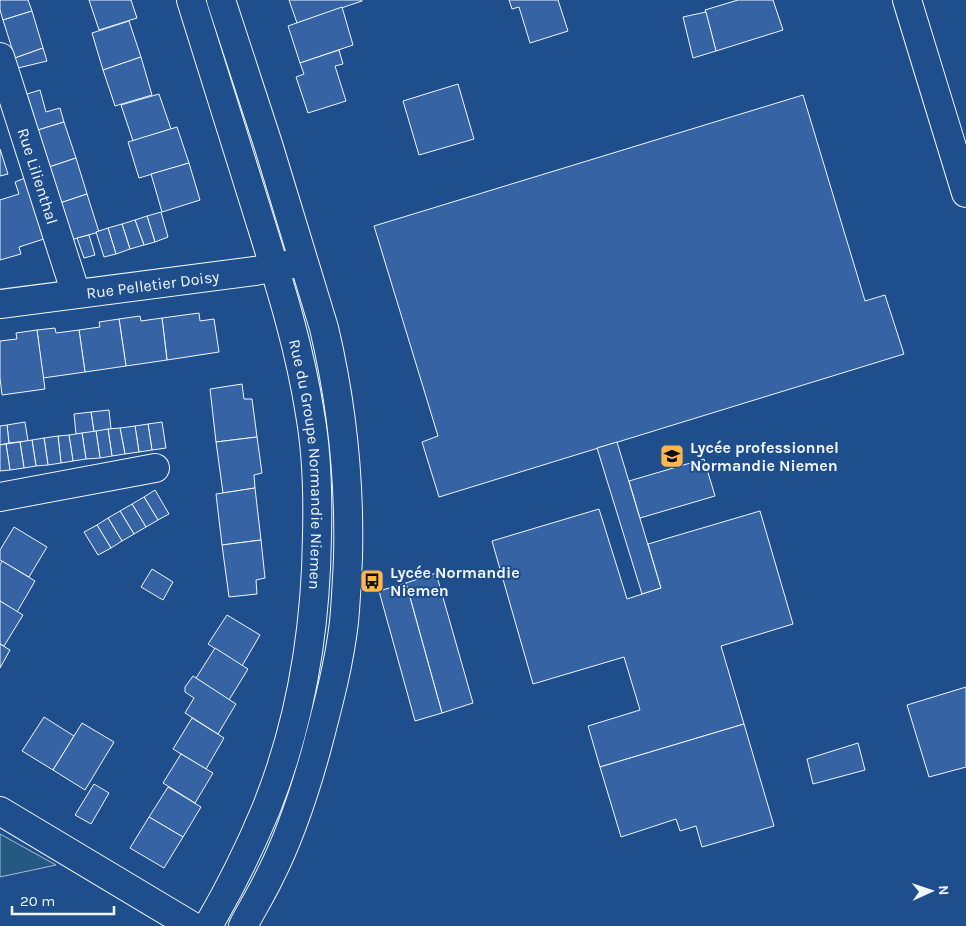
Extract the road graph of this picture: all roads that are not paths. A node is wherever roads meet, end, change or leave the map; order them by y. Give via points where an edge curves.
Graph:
1 (191, 0) edge
2 (221, 0) edge
3 (907, 0) edge
4 (0, 57) edge
5 (966, 193) edge
6 (303, 262) junction
7 (275, 268) junction
8 (76, 294) junction
9 (0, 304) edge
10 (155, 468) dead end
11 (0, 497) edge
12 (0, 811) edge
13 (192, 926) edge
14 (208, 926) edge
15 (243, 926) edge

1 - 7 street, Rue du Groupe Normandie Niemen
2 - 6 street, Rue du Groupe Normandie Niemen
3 - 5 street
4 - 8 street, Rue Lilienthal
6 - 7 street, Rue Pelletier Doisy
6 - 15 street, Rue du Groupe Normandie Niemen via 324,328 343,431 348,484 344,621 327,708 302,796 271,875
7 - 8 street, Rue Pelletier Doisy
7 - 14 street, Rue du Groupe Normandie Niemen via 295,335 311,417 318,514 314,602 302,689 277,779 243,861
8 - 9 street, Rue Pelletier Doisy
10 - 11 street
12 - 13 street

